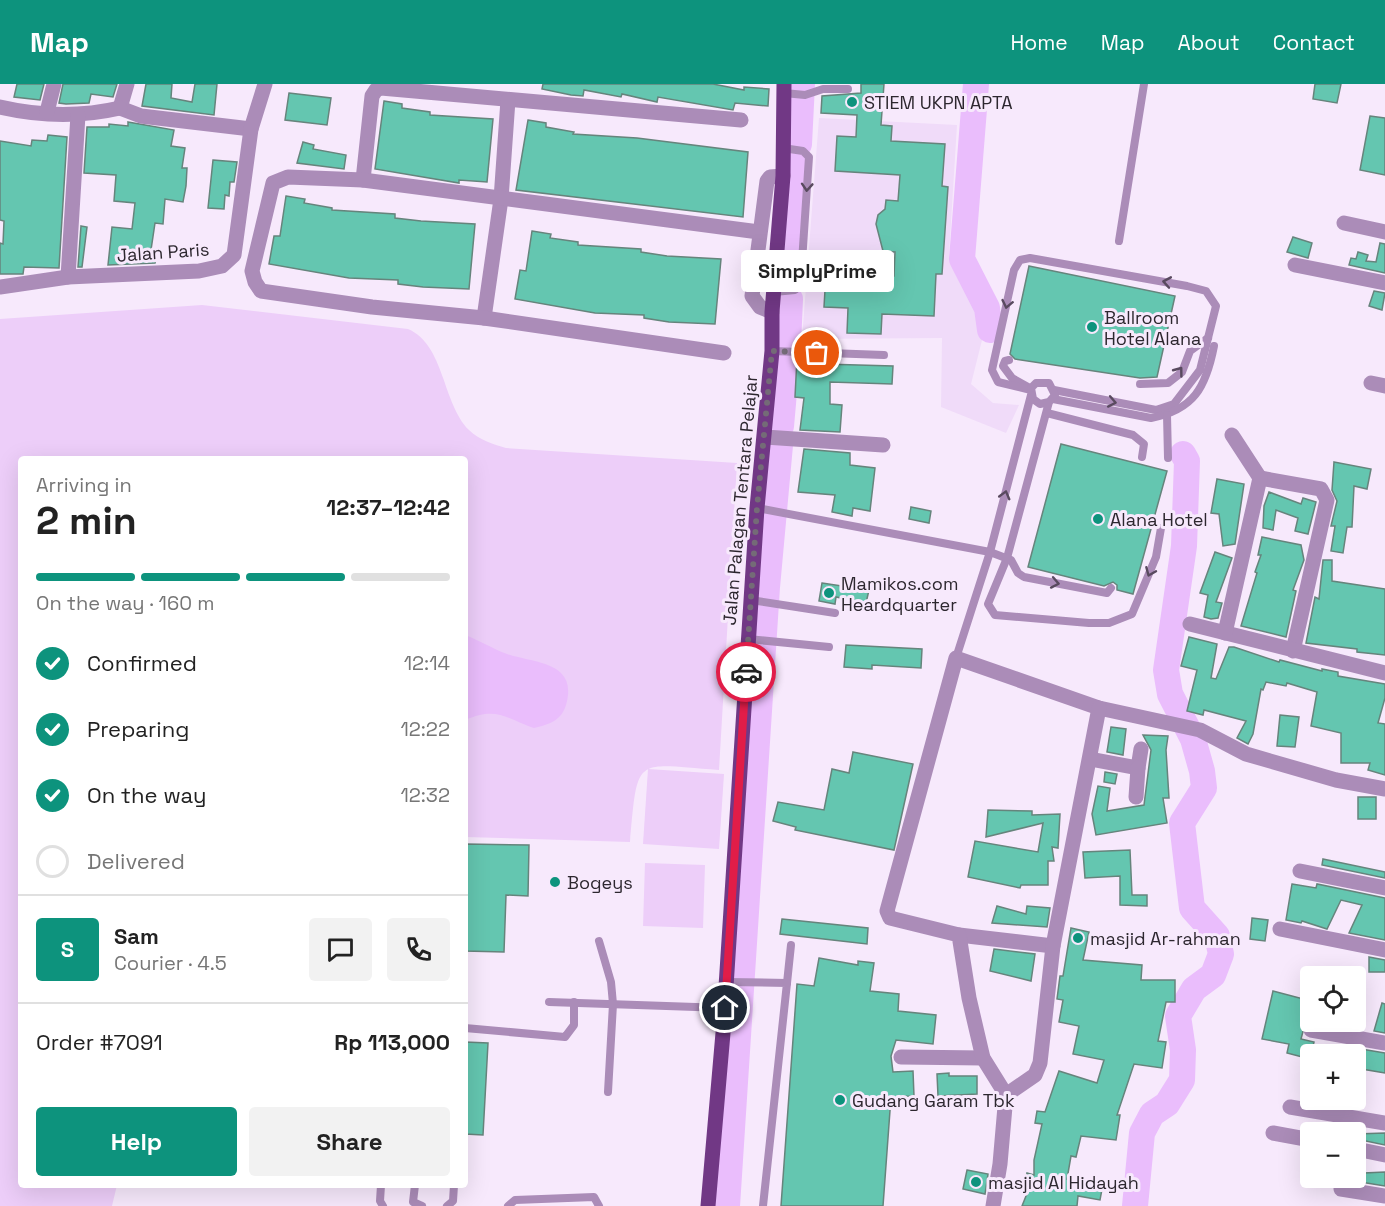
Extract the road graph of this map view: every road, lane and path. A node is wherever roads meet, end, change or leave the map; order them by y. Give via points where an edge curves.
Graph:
1 (54, 84) edge
2 (127, 84) edge
3 (265, 84) edge
4 (1144, 84) edge
5 (848, 89) dead end
6 (788, 91) edge
7 (508, 100) junction
8 (0, 107) edge
9 (120, 108) junction
10 (47, 112) junction
11 (78, 115) junction
12 (741, 120) dead end
13 (251, 129) junction
14 (783, 148) junction
15 (783, 176) junction
16 (363, 180) junction
17 (501, 199) junction
18 (1344, 223) dead end
19 (759, 232) junction
20 (1385, 232) edge
21 (1119, 241) dead end
22 (1295, 265) dead end
23 (68, 277) junction
24 (1385, 283) edge
25 (0, 287) edge
26 (774, 292) junction
27 (772, 312) junction
28 (484, 318) junction
29 (1208, 338) junction
30 (1214, 346) dead end
31 (772, 351) junction
32 (724, 353) dead end
33 (884, 355) dead end
34 (1009, 360) dead end
35 (1140, 384) dead end
36 (1031, 391) junction
37 (1052, 397) junction
38 (1175, 407) junction
39 (1047, 413) junction
40 (1167, 415) junction
41 (1232, 435) dead end
42 (765, 437) junction
43 (883, 445) dead end
44 (1142, 457) dead end
45 (1168, 458) dead end
46 (1260, 478) junction
47 (762, 508) junction
48 (1161, 528) dead end
49 (990, 552) junction
50 (1007, 558) junction
51 (1111, 588) dead end
52 (756, 600) junction
53 (835, 613) dead end
54 (1190, 624) dead end
55 (1225, 633) junction
56 (751, 640) junction
57 (829, 647) dead end
58 (1293, 651) junction
59 (956, 658) junction
60 (1385, 673) edge
61 (1099, 708) junction
62 (1141, 749) dead end
63 (1089, 759) junction
64 (1138, 768) junction
65 (1385, 789) edge
66 (1136, 796) dead end
67 (1299, 871) dead end
68 (1385, 888) edge
69 (1280, 929) dead end
70 (960, 935) junction
71 (599, 941) dead end
72 (791, 945) dead end
73 (1053, 946) junction
74 (1385, 950) edge
75 (731, 982) junction
76 (787, 983) junction
77 (549, 1002) dead end
78 (574, 1002) junction
79 (613, 1004) junction
80 (725, 1008) junction
81 (468, 1028) edge
82 (1322, 1032) edge
83 (1385, 1043) edge
84 (901, 1057) dead end
85 (983, 1058) junction
86 (608, 1092) dead end
87 (1006, 1095) junction
88 (1290, 1107) dead end
89 (1385, 1123) edge
90 (1273, 1133) dead end
91 (1300, 1138) edge
92 (1366, 1151) edge
93 (1385, 1155) edge
94 (381, 1188) edge
95 (415, 1188) edge
96 (454, 1188) edge
97 (1341, 1189) dead end
98 (1385, 1196) edge
99 (412, 1204) edge
100 (383, 1206) edge
101 (422, 1206) edge
102 (447, 1206) edge
103 (508, 1206) edge
104 (599, 1206) edge
105 (708, 1206) edge
106 (763, 1206) edge
107 (993, 1206) edge

1 - 10 street
2 - 9 street
3 - 13 street, Jalan Paris
4 - 21 lane
5 - 6 lane via 823,89 805,95
6 - 14 main road, Jalan Palagan Tentara Pelajar
7 - 12 street
7 - 16 street via 376,90 372,96
7 - 17 street
8 - 10 street via 23,113
9 - 11 street
9 - 13 street via 141,116
10 - 11 street
11 - 23 street
13 - 23 street, Jalan Paris via 234,255 222,266 199,271
14 - 15 main road, Jalan Palagan Tentara Pelajar
14 -> 26 lane via 802,151 809,157 800,286
15 - 19 street via 766,181
15 - 26 main road, Jalan Palagan Tentara Pelajar
16 - 17 street
16 - 28 street via 288,177 273,183 252,271 261,291
17 - 19 street
17 - 28 street
18 - 20 street
19 - 27 street via 752,296 760,307
22 - 24 street
23 - 25 street, Jalan Paris
26 - 27 main road, Jalan Palagan Tentara Pelajar
27 - 31 main road, Jalan Palagan Tentara Pelajar
28 - 32 street
35 -> 29 lane via 1168,383 1182,372 1190,351
29 -> 36 lane via 1216,306 1206,291 1030,258 1020,260 1014,270 992,370 998,382
29 - 38 lane via 1200,370
30 - 38 lane via 1202,390
31 - 33 lane
31 - 42 main road, Jalan Palagan Tentara Pelajar
34 - 36 lane via 1003,366 1007,372
36 - 37 lane via 1041,404
36 - 37 lane via 1036,383 1045,381
49 -> 36 lane
37 -> 38 lane via 1156,410
37 - 39 lane
37 - 40 lane via 1151,418
38 - 40 lane
39 - 44 lane via 1132,435 1144,444
39 - 50 lane
40 - 45 lane
41 - 46 street
42 - 43 street
42 - 47 main road, Jalan Palagan Tentara Pelajar
46 - 55 street
46 - 58 street via 1321,489 1327,500
47 - 49 lane
47 - 52 main road, Jalan Palagan Tentara Pelajar
48 -> 50 lane via 1156,557 1132,614 1109,623 995,615 988,604
49 - 50 lane
49 - 59 lane
50 -> 51 lane via 1024,577 1107,593
52 - 53 lane
52 - 56 main road, Jalan Palagan Tentara Pelajar
54 - 55 street
55 - 58 street
56 - 57 lane
56 - 75 main road, Jalan Palagan Tentara Pelajar
58 - 60 street
59 - 61 street
59 - 70 street via 887,911 891,918
61 - 63 street
61 - 65 street via 1200,730 1246,754 1336,780
62 - 64 street
63 - 64 street
63 - 73 street
64 - 66 street
67 - 68 street
69 - 74 street
70 - 73 street
70 - 85 street
71 - 79 lane
72 - 76 lane
73 - 87 street via 1040,1063 1035,1075
75 - 76 lane
75 - 80 main road, Jalan Palagan Tentara Pelajar
76 - 106 lane
77 - 78 lane
78 - 79 lane
78 - 81 lane via 574,1025 565,1037
79 - 80 lane
79 - 86 lane
80 - 105 main road, Jalan Palagan Tentara Pelajar
82 - 83 street
84 - 85 street
85 - 87 street
87 - 107 street
88 - 89 street
90 - 91 street
92 - 93 street
94 - 100 lane
95 - 99 lane
96 - 102 lane via 453,1202
97 - 98 street
99 - 101 lane
103 - 104 lane via 515,1200 594,1197

